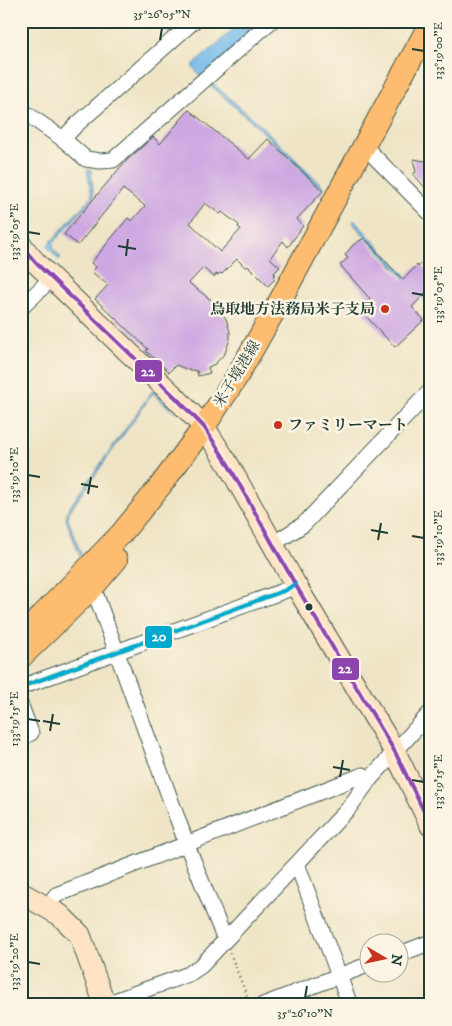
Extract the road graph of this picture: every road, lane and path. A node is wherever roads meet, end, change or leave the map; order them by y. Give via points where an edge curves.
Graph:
1 (194, 21) edge
2 (272, 21) edge
3 (431, 22) edge
4 (431, 50) edge
5 (21, 110) edge
6 (63, 139) junction
7 (368, 150) junction
8 (431, 214) edge
9 (21, 245) edge
10 (52, 278) junction
11 (21, 308) edge
12 (431, 390) edge
13 (208, 432) junction
14 (273, 544) junction
15 (295, 584) junction
16 (93, 587) junction
17 (21, 637) edge
18 (117, 652) junction
19 (21, 657) edge
20 (21, 687) edge
21 (21, 706) edge
22 (431, 712) edge
23 (21, 738) edge
24 (394, 752) junction
25 (370, 779) junction
26 (431, 826) edge
27 (187, 845) junction
28 (297, 864) junction
29 (21, 893) edge
30 (46, 908) junction
31 (225, 940) junction
32 (431, 942) edge
33 (410, 950) edge
34 (360, 968) edge
35 (339, 976) junction
36 (105, 1005) edge
37 (250, 1005) edge
38 (263, 1005) edge
39 (350, 1005) edge

1 - 6 street
2 - 6 street via 113,160 86,159
3 - 7 main road, 米子境港線
4 - 7 main road, 米子境港線
5 - 6 street
7 - 8 street
7 - 13 main road, 米子境港線
9 - 10 main road
10 - 11 street
10 - 13 main road
12 - 14 street via 304,524
13 - 14 main road
13 - 16 main road, 米子境港線
13 - 17 main road, 米子境港線 via 121,534
14 - 15 main road
15 - 18 street
15 - 24 main road
16 - 18 street
16 - 19 main road, 米子境港線
18 - 20 street
18 - 27 street
21 - 23 street via 31,733
22 - 24 street
24 - 25 street
24 - 26 main road
25 - 27 street via 363,775
25 - 28 street via 348,809
27 - 30 street via 56,895
27 - 31 street
28 - 31 street
28 - 35 street
29 - 30 main road
30 - 36 main road via 60,915 80,935
31 - 36 street via 212,956 189,974
31 - 37 path
32 - 33 street
34 - 35 street
35 - 38 street
35 - 39 street

